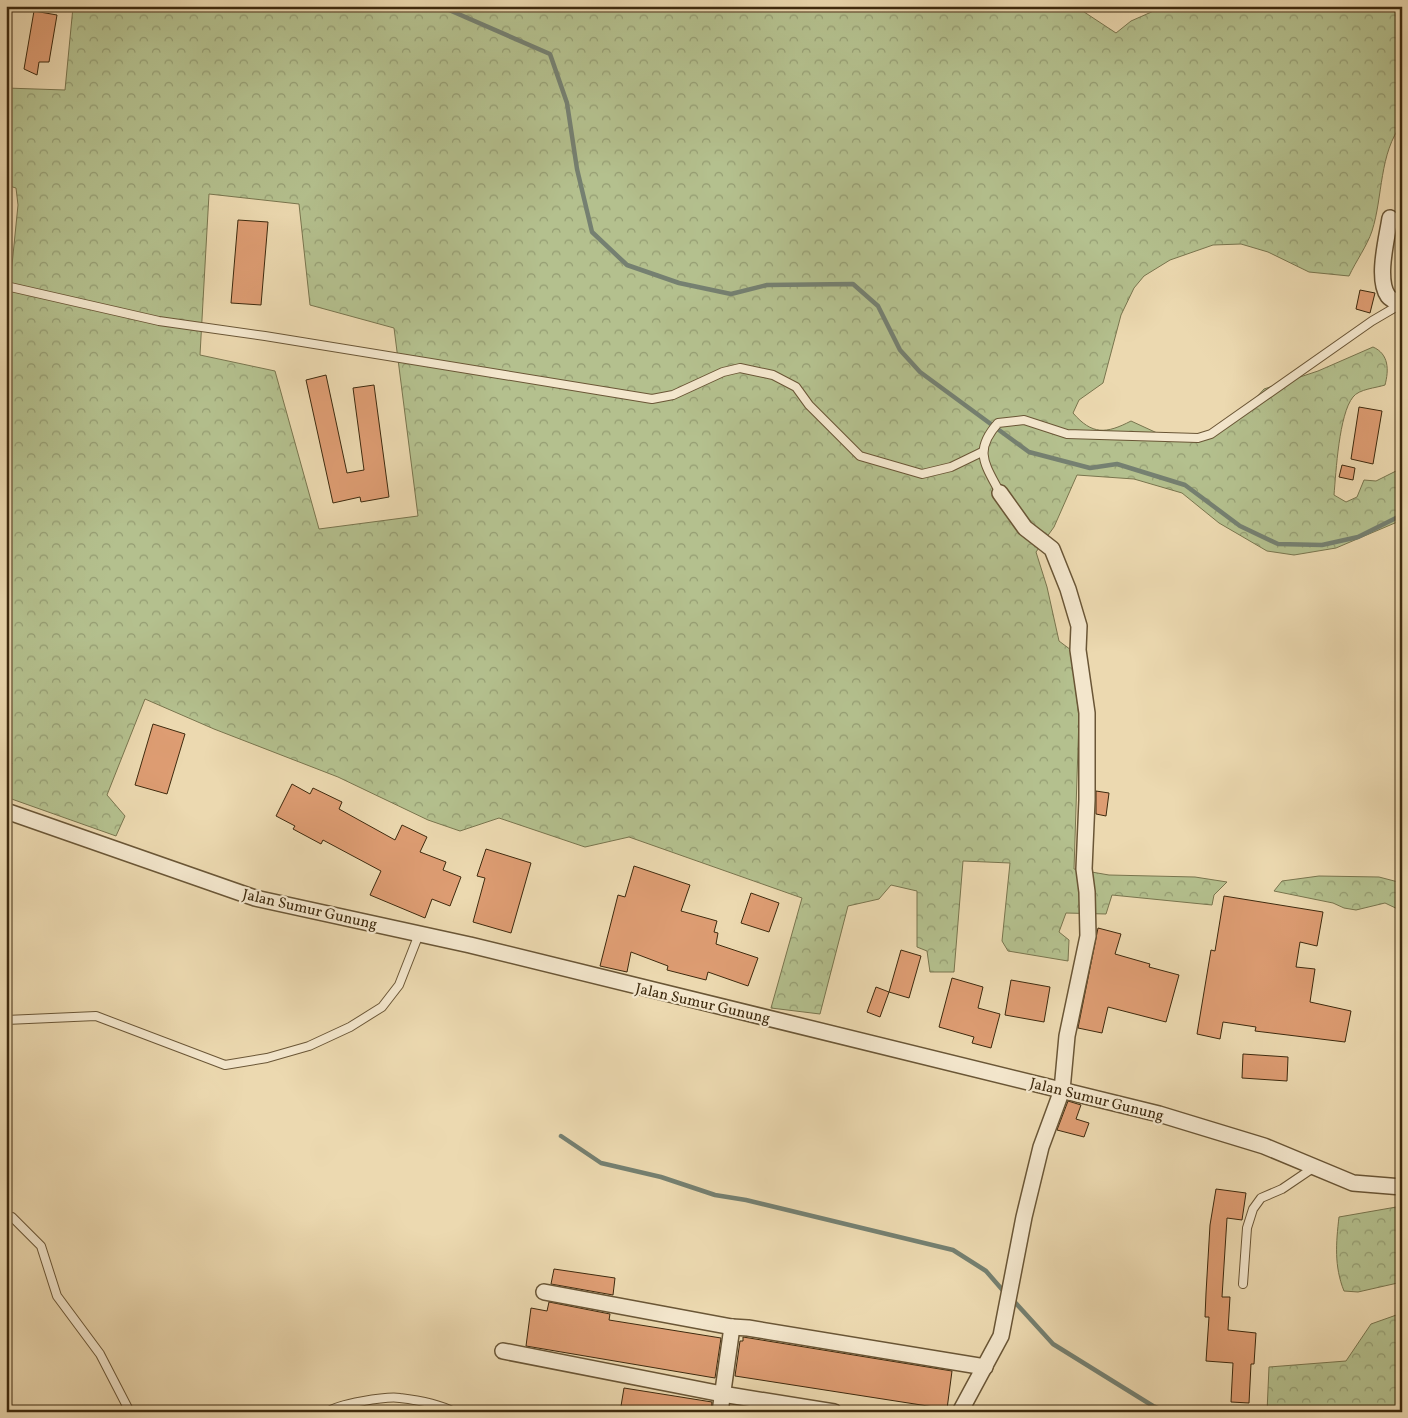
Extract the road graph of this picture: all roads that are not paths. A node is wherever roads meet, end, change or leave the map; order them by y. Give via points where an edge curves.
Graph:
1 (1390, 218) dead end
2 (6, 286) edge
3 (1402, 304) edge
4 (982, 452) junction
5 (1000, 493) joint
6 (6, 811) edge
7 (419, 934) junction
8 (6, 1020) edge
9 (1062, 1090) junction
10 (1313, 1168) junction
11 (1402, 1187) edge
12 (6, 1215) edge
13 (1243, 1284) dead end
14 (544, 1292) dead end
15 (732, 1328) junction
16 (503, 1351) dead end
17 (985, 1367) junction
18 (722, 1394) junction
19 (130, 1412) edge
20 (328, 1412) edge
21 (454, 1412) edge
22 (720, 1412) edge
23 (834, 1412) edge
24 (960, 1412) edge

1 - 3 street via 1384,257 1384,288 1390,298
2 - 4 lane via 159,321 652,399 673,395 723,372 740,368 773,375 796,386 809,405 860,456 922,474 950,467
3 - 4 lane via 1211,434 1198,438 1067,434 1024,420 998,423 986,436
4 - 5 lane
5 - 9 street via 1025,528 1052,549 1079,626 1078,650 1087,713 1084,868 1088,892 1088,936 1067,1036
6 - 7 street, Jalan Sumur Gunung via 255,898
7 - 8 lane via 399,985 382,1007 350,1027 309,1046 267,1058 225,1065 96,1016
7 - 9 street, Jalan Sumur Gunung
9 - 10 street, Jalan Sumur Gunung via 1159,1114 1255,1143
9 - 17 street via 1041,1147 1001,1336
10 - 11 street, Jalan Sumur Gunung via 1353,1183
10 - 13 lane via 1262,1198 1253,1209 1247,1228
12 - 19 lane via 12,1217 40,1246 57,1296 100,1354
14 - 15 street
15 - 17 street
15 - 18 street
16 - 18 street
17 - 24 street
18 - 22 street
18 - 23 street
20 - 21 lane via 356,1403 399,1397

